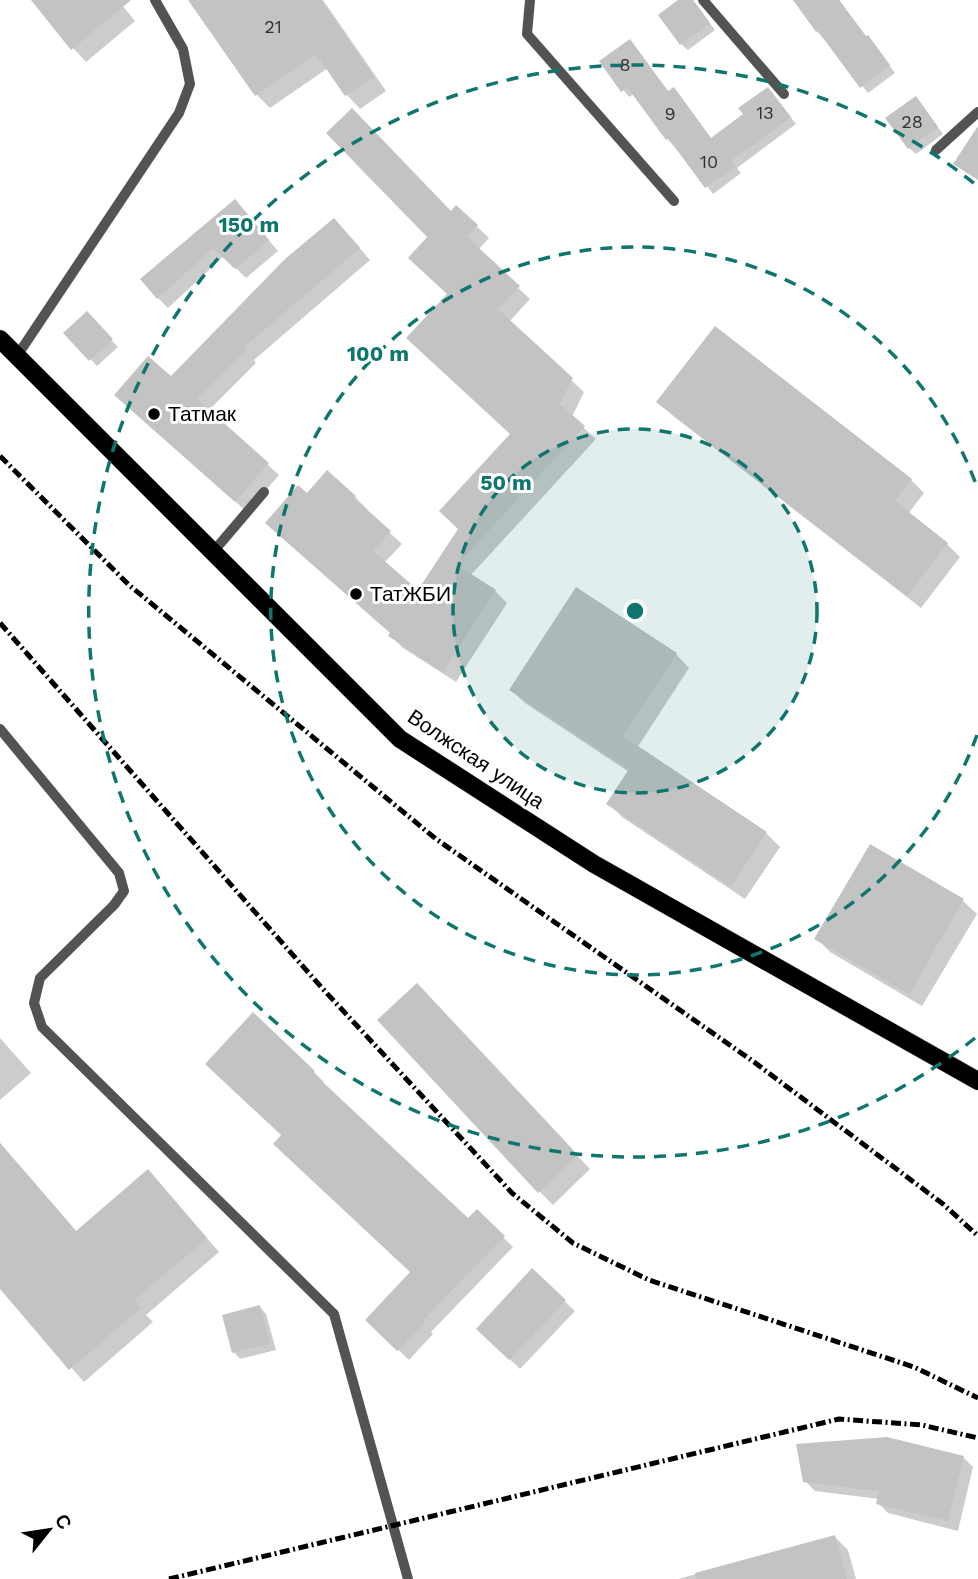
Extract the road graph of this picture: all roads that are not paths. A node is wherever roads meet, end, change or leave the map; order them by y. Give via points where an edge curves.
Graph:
1 (155, 0) edge
2 (530, 0) edge
3 (703, 0) edge
4 (784, 94) dead end
5 (978, 112) edge
6 (936, 150) dead end
7 (674, 201) dead end
8 (0, 339) edge
9 (17, 356) junction
10 (264, 492) dead end
11 (213, 552) junction
12 (0, 729) edge
13 (978, 1082) edge
14 (408, 1579) edge

1 - 9 lane via 183,49 190,84 183,104
2 - 7 lane via 527,34
3 - 4 lane
5 - 6 lane
8 - 9 main road, Волжская улица
9 - 11 main road, Волжская улица
10 - 11 lane
11 - 13 main road, Волжская улица via 400,739 594,864
12 - 14 lane via 119,873 124,891 40,978 34,1003 42,1027 334,1314

